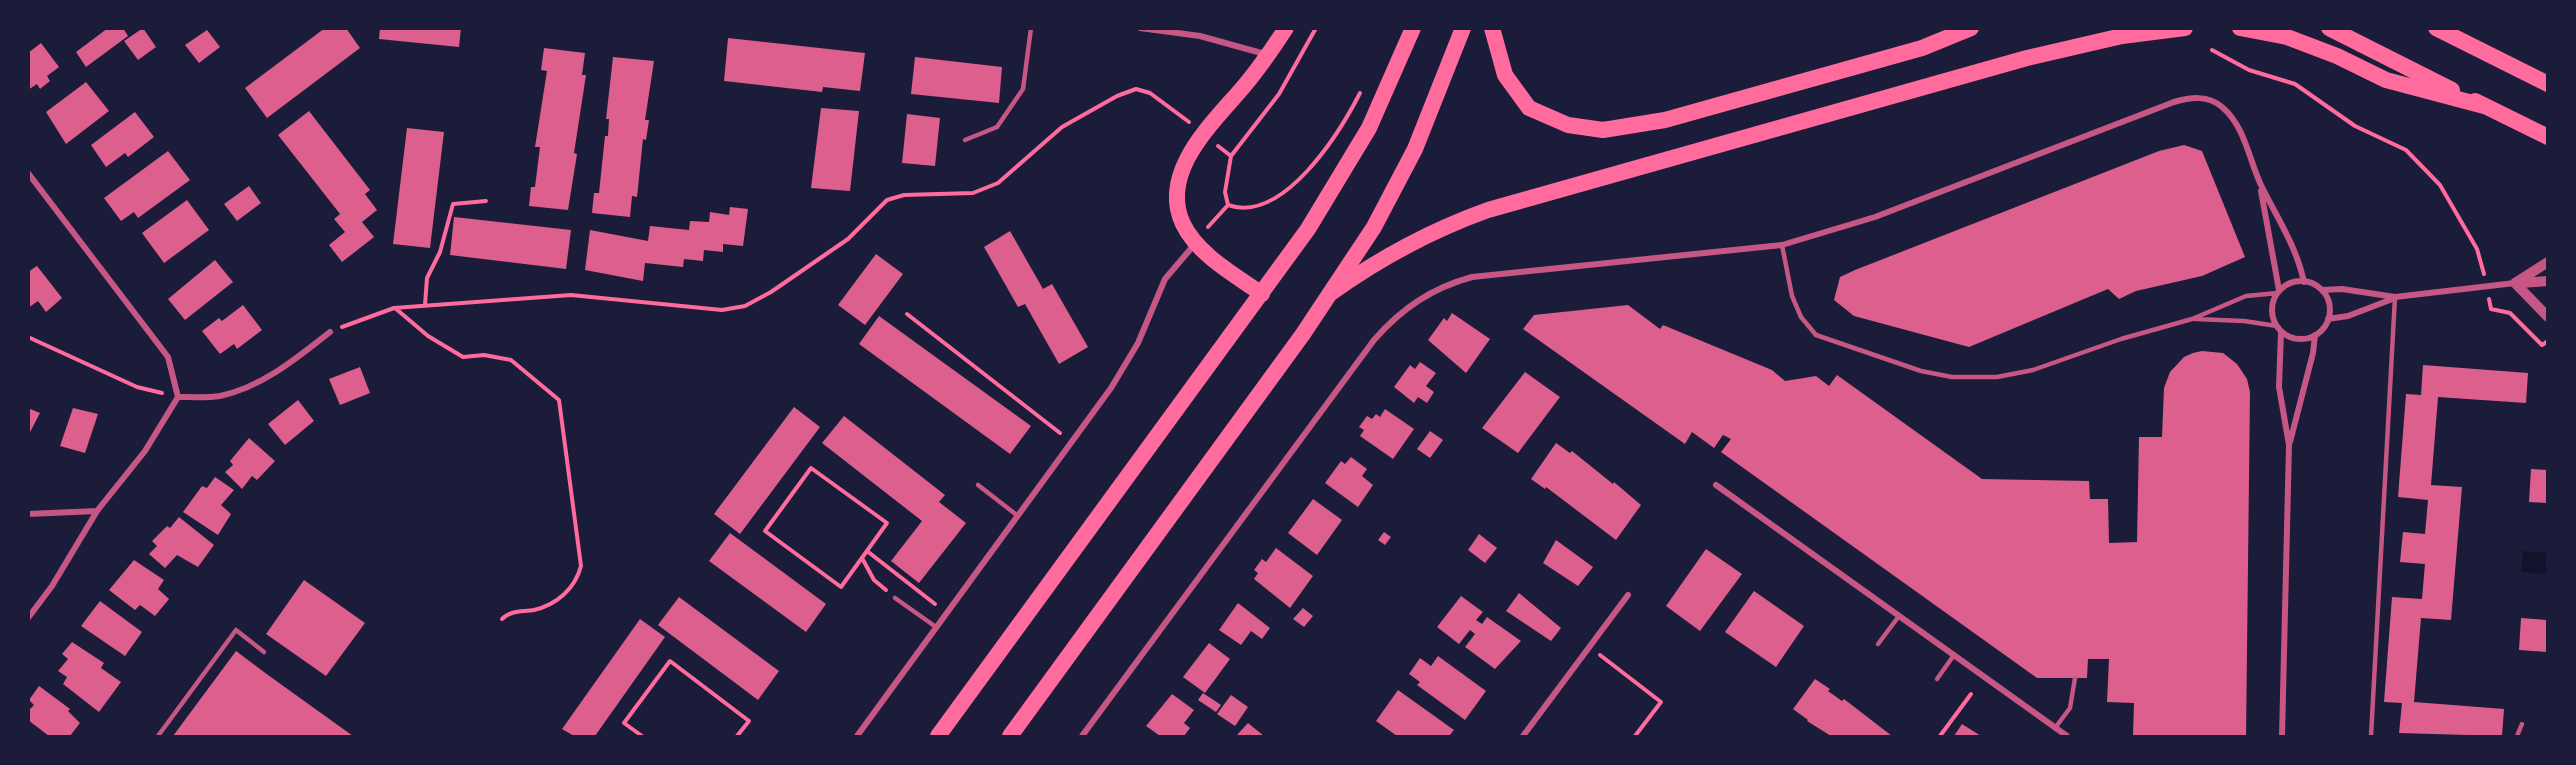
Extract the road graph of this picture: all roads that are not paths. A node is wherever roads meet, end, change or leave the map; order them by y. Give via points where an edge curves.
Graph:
1 (1031, 28) edge
2 (1140, 28) edge
3 (1286, 28) edge
4 (1413, 28) edge
5 (1463, 28) edge
6 (1492, 28) edge
7 (1971, 28) edge
8 (2186, 28) edge
9 (2240, 28) edge
10 (2330, 28) edge
11 (2436, 28) edge
12 (1268, 55) junction
13 (2547, 84) edge
14 (2484, 106) junction
15 (2547, 137) edge
16 (965, 140) dead end
17 (28, 173) edge
18 (2260, 184) junction
19 (1196, 242) junction
20 (1782, 244) junction
21 (2547, 262) edge
22 (2547, 281) edge
23 (2304, 282) junction
24 (2515, 283) junction
25 (2322, 290) junction
26 (2279, 291) junction
27 (1332, 293) junction
28 (1262, 294) junction
29 (2395, 297) junction
30 (2547, 317) edge
31 (2192, 319) junction
32 (2328, 319) junction
33 (2279, 329) junction
34 (330, 332) road end
35 (2315, 335) junction
36 (178, 397) junction
37 (2289, 445) junction
38 (978, 485) dead end
39 (1716, 485) dead end
40 (97, 511) junction
41 (28, 514) edge
42 (1018, 516) junction
43 (1628, 595) dead end
44 (895, 598) road end
45 (1899, 616) junction
46 (28, 618) edge
47 (936, 627) junction
48 (1878, 644) dead end
49 (264, 651) dead end
50 (1954, 655) junction
51 (2075, 678) dead end
52 (1937, 679) dead end
53 (2522, 724) dead end
54 (2055, 728) junction
55 (2063, 735) edge
56 (158, 736) edge
57 (856, 736) edge
58 (938, 736) edge
59 (1010, 736) edge
60 (1082, 736) edge
61 (1523, 736) edge
62 (2282, 736) edge
63 (2371, 736) edge
64 (2517, 736) edge

1 - 16 lane via 1023,88 998,127
2 - 12 street via 1200,36
3 - 12 highway
4 - 28 highway via 1388,91 1360,144
5 - 27 highway via 1415,149 1374,228
6 - 7 highway via 1505,75 1529,108 1568,125 1603,130 1665,120 1922,48
8 - 27 highway via 2133,34 2027,58 1488,210 1385,258
9 - 14 highway via 2287,37 2386,80
10 - 14 highway
11 - 13 highway
12 - 19 highway via 1188,158 1178,200 1184,224
14 - 15 highway
17 - 36 street via 168,357
18 - 20 street via 2243,138 2228,113 2206,99 2184,99 1864,221
18 - 23 street via 2296,250
18 - 26 street
19 - 28 highway
19 - 42 street via 1165,279 1138,343 1112,388
20 - 31 lane via 1792,296 1810,330 1822,338 1937,375 1968,378 2015,374
20 - 60 street via 1472,277 1445,286 1397,315 1374,340
21 - 24 street
22 - 24 street
23 - 25 street
23 - 26 street via 2286,285
24 - 29 street
24 - 30 street
25 - 29 street
25 - 32 street via 2329,304
26 - 31 lane via 2246,296
26 - 33 street via 2272,309
27 - 59 highway
28 - 58 highway
29 - 32 street via 2348,316
29 - 63 lane
31 - 33 lane via 2244,321
32 - 35 street
33 - 35 street via 2301,339
33 - 37 street via 2279,387
34 - 36 street via 285,367 249,386 219,396
35 - 37 street
36 - 40 street via 145,451
37 - 62 street
38 - 42 lane
39 - 45 street
40 - 41 street
40 - 46 street
42 - 47 street
43 - 61 street
44 - 47 lane
45 - 48 lane
45 - 50 street
47 - 57 street
49 - 56 lane via 236,630
50 - 52 lane
50 - 54 street
51 - 54 lane via 2070,708
53 - 64 lane
54 - 55 street

